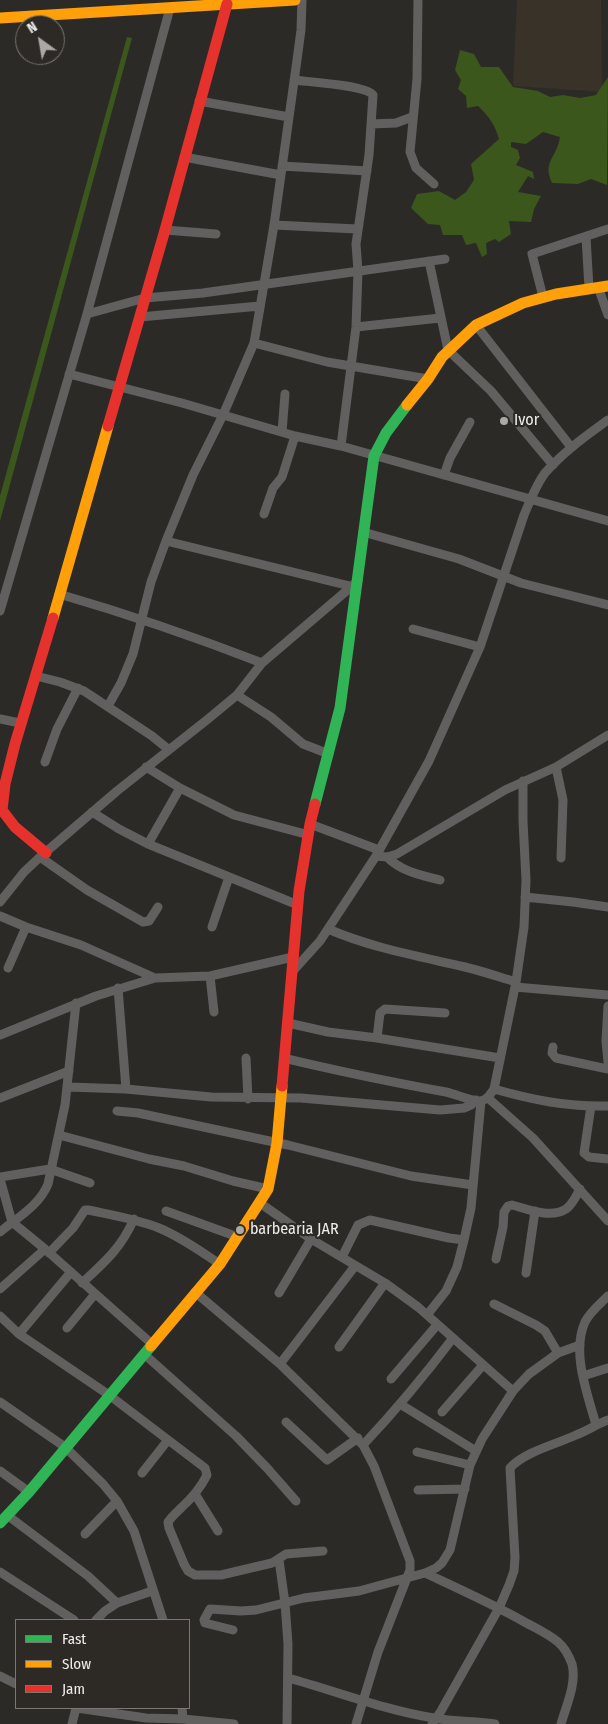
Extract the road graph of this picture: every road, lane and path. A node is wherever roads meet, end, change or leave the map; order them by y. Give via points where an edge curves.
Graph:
1 (295, 0) edge
2 (302, 0) edge
3 (418, 0) edge
4 (227, 4) junction
5 (170, 8) junction
6 (0, 18) edge
7 (294, 80) junction
8 (199, 101) junction
9 (289, 117) junction
10 (412, 117) junction
11 (371, 124) junction
12 (184, 157) junction
13 (281, 171) junction
14 (367, 171) junction
15 (434, 184) dead end
16 (274, 224) junction
17 (357, 229) junction
18 (608, 229) edge
19 (165, 230) junction
20 (216, 234) dead end
21 (586, 237) junction
22 (445, 259) dead end
23 (429, 260) junction
24 (358, 271) junction
25 (264, 283) junction
26 (598, 287) edge
27 (544, 297) junction
28 (145, 298) junction
29 (260, 306) junction
30 (87, 314) junction
31 (608, 315) edge
32 (140, 317) junction
33 (440, 318) junction
34 (476, 325) junction
35 (356, 327) junction
36 (254, 342) junction
37 (448, 350) junction
38 (352, 366) junction
39 (69, 374) junction
40 (428, 379) junction
41 (119, 388) junction
42 (285, 394) dead end
43 (223, 415) junction
44 (608, 420) edge
45 (470, 422) dead end
46 (282, 432) junction
47 (295, 436) junction
48 (341, 446) junction
49 (571, 448) junction
50 (374, 456) junction
51 (553, 465) junction
52 (444, 475) junction
53 (531, 498) junction
54 (264, 514) dead end
55 (608, 521) edge
56 (363, 532) junction
57 (166, 541) junction
58 (504, 576) junction
59 (354, 583) junction
60 (59, 594) junction
61 (608, 604) edge
62 (0, 611) edge
63 (143, 619) junction
64 (413, 629) dead end
65 (480, 647) junction
66 (262, 663) junction
67 (36, 676) junction
68 (78, 688) junction
69 (237, 694) junction
70 (108, 706) junction
71 (0, 719) edge
72 (20, 723) junction
73 (608, 735) edge
74 (168, 749) junction
75 (329, 754) junction
76 (45, 762) dead end
77 (146, 767) junction
78 (556, 767) junction
79 (523, 781) junction
80 (180, 788) junction
81 (92, 812) junction
82 (310, 829) junction
83 (148, 844) junction
84 (378, 853) junction
85 (43, 855) junction
86 (387, 857) junction
87 (561, 858) dead end
88 (229, 877) junction
89 (440, 880) dead end
90 (526, 898) junction
91 (0, 902) edge
92 (298, 905) junction
93 (158, 907) dead end
94 (608, 907) edge
95 (0, 916) edge
96 (26, 927) junction
97 (212, 927) dead end
98 (328, 929) junction
99 (293, 957) junction
100 (8, 968) dead end
101 (292, 972) junction
102 (210, 976) junction
103 (155, 978) junction
104 (516, 985) junction
105 (118, 988) junction
106 (608, 995) edge
107 (76, 1004) junction
108 (608, 1006) edge
109 (214, 1012) dead end
110 (445, 1014) dead end
111 (288, 1023) junction
112 (0, 1035) edge
113 (377, 1038) junction
114 (553, 1047) dead end
115 (246, 1058) dead end
116 (284, 1058) junction
117 (500, 1058) junction
118 (608, 1062) edge
119 (608, 1069) edge
120 (69, 1071) junction
121 (68, 1087) junction
122 (126, 1089) junction
123 (494, 1090) junction
124 (0, 1098) edge
125 (248, 1098) junction
126 (281, 1098) junction
127 (481, 1100) junction
128 (591, 1106) junction
129 (608, 1106) edge
130 (117, 1111) dead end
131 (58, 1135) junction
132 (276, 1142) junction
133 (608, 1159) edge
134 (50, 1169) junction
135 (0, 1178) edge
136 (90, 1183) dead end
137 (472, 1185) junction
138 (268, 1189) junction
139 (580, 1189) junction
140 (260, 1203) junction
141 (166, 1211) dead end
142 (536, 1211) junction
143 (134, 1220) junction
144 (12, 1222) junction
145 (608, 1222) edge
146 (0, 1232) edge
147 (238, 1237) junction
148 (311, 1239) junction
149 (464, 1240) junction
150 (47, 1251) junction
151 (342, 1257) junction
152 (496, 1259) dead end
153 (220, 1264) junction
154 (355, 1266) junction
155 (71, 1272) junction
156 (526, 1273) dead end
157 (82, 1283) junction
158 (385, 1283) junction
159 (0, 1290) edge
160 (195, 1292) junction
161 (279, 1293) dead end
162 (95, 1294) junction
163 (608, 1296) edge
164 (494, 1304) dead end
165 (427, 1315) junction
166 (0, 1316) edge
167 (437, 1325) junction
168 (67, 1328) dead end
169 (19, 1334) junction
170 (453, 1338) junction
171 (152, 1344) junction
172 (580, 1345) junction
173 (339, 1347) dead end
174 (558, 1353) junction
175 (144, 1354) junction
176 (280, 1364) junction
177 (483, 1365) junction
178 (608, 1368) edge
179 (583, 1376) junction
180 (391, 1379) dead end
181 (513, 1391) junction
182 (109, 1395) junction
183 (0, 1402) edge
184 (400, 1404) junction
185 (442, 1412) dead end
186 (608, 1420) edge
187 (286, 1422) dead end
188 (596, 1425) junction
189 (168, 1440) junction
190 (361, 1442) junction
191 (66, 1447) junction
192 (476, 1450) junction
193 (416, 1452) dead end
194 (470, 1465) junction
195 (0, 1471) edge
196 (142, 1472) dead end
197 (418, 1490) dead end
198 (465, 1490) junction
199 (28, 1492) junction
200 (195, 1494) junction
201 (117, 1501) junction
202 (296, 1501) dead end
203 (3, 1519) edge
204 (218, 1531) dead end
205 (85, 1534) dead end
206 (323, 1551) dead end
207 (279, 1560) junction
208 (0, 1572) edge
209 (425, 1573) junction
210 (407, 1577) junction
211 (152, 1591) junction
212 (117, 1603) junction
213 (285, 1603) junction
214 (499, 1608) junction
215 (72, 1619) edge
216 (97, 1619) edge
217 (163, 1619) edge
218 (233, 1630) dead end
219 (0, 1676) edge
220 (288, 1678) junction
221 (15, 1684) edge
222 (363, 1700) junction
223 (77, 1709) edge
224 (82, 1709) edge
225 (182, 1709) edge
226 (145, 1721) edge
227 (188, 1721) edge
228 (433, 1721) edge
229 (472, 1722) edge
230 (72, 1724) edge
231 (234, 1724) edge
232 (286, 1724) edge
233 (356, 1724) edge
234 (495, 1724) edge
235 (562, 1724) edge

1 - 4 main road
2 - 7 street
3 - 10 street via 417,79
4 - 5 main road
4 - 8 main road
5 - 6 main road
5 - 30 street
7 - 9 street
7 - 11 street via 372,92
8 - 9 street
8 - 12 main road
9 - 13 street
10 - 11 street
10 - 15 street via 412,160
11 - 14 street
12 - 13 street
12 - 19 main road
13 - 14 street
13 - 16 street
14 - 17 street
16 - 17 street
16 - 25 street
17 - 24 street
18 - 21 street
19 - 20 street
19 - 28 main road
21 - 26 street
21 - 27 street via 532,254
22 - 23 street
23 - 24 street
23 - 33 street
24 - 25 street
24 - 35 street
25 - 28 street
25 - 29 street
26 - 27 main road
26 - 31 street
27 - 34 main road
28 - 30 street
28 - 32 main road
29 - 32 street
29 - 36 street
30 - 39 street
32 - 41 main road
33 - 35 street
33 - 37 street
34 - 37 main road
34 - 49 street
35 - 38 street
36 - 38 street
36 - 43 street
37 - 40 main road
37 - 51 street via 491,391
38 - 40 street
38 - 48 street
39 - 41 street
39 - 62 street
40 - 50 main road via 386,433
41 - 43 street
41 - 60 main road
42 - 46 street
43 - 46 street
43 - 57 street via 193,475
44 - 49 street
45 - 52 street
46 - 47 street
47 - 48 street
47 - 54 street via 282,477 273,488
48 - 50 street
49 - 51 street
50 - 52 street
50 - 56 main road
51 - 53 street
52 - 53 street
53 - 55 street
53 - 58 street
56 - 58 street via 459,559
56 - 59 main road
57 - 59 street
57 - 63 street via 151,582
58 - 61 street
58 - 65 street
59 - 66 street
59 - 75 main road via 340,708
60 - 63 street
60 - 67 main road
63 - 66 street
63 - 70 street via 133,654
64 - 65 street
65 - 84 street via 429,761
66 - 69 street
67 - 68 street
67 - 72 main road
68 - 70 street
68 - 76 street
69 - 74 street
69 - 75 street via 303,744
70 - 74 street
71 - 72 street
72 - 85 main road via 6,774 1,808
73 - 78 street
74 - 77 street
75 - 82 main road
77 - 80 street
77 - 81 street
78 - 79 street
78 - 87 street via 563,800
79 - 86 street
79 - 90 street
80 - 82 street via 234,815
80 - 83 street
81 - 83 street
81 - 85 street
82 - 84 street
82 - 92 main road
83 - 88 street
84 - 86 street
84 - 98 street
85 - 91 street via 24,872
85 - 93 street via 87,890 143,922 148,921
86 - 89 street via 411,873
88 - 92 street
88 - 97 street
90 - 94 street
90 - 104 street
92 - 99 main road
95 - 96 street
96 - 100 street
96 - 103 street via 72,941
98 - 101 street
98 - 104 street via 352,939 468,968
99 - 101 main road
99 - 102 street
101 - 111 main road
102 - 103 street
102 - 109 street
103 - 105 street
104 - 106 street
104 - 117 street
105 - 107 street
105 - 122 street
107 - 112 street
107 - 120 street
108 - 118 street
110 - 113 street via 385,1009 380,1014
111 - 113 street
111 - 116 main road
113 - 117 street
114 - 119 street via 552,1053 556,1058
115 - 125 street
116 - 126 main road
116 - 127 street
117 - 123 street
120 - 121 street
120 - 124 street
121 - 122 street
121 - 131 street
122 - 125 street
123 - 127 street
123 - 128 street via 560,1105
125 - 126 street
126 - 127 street via 454,1110
126 - 132 main road
127 - 137 street
127 - 139 street via 533,1138
128 - 129 street
128 - 133 street via 584,1153 589,1157
130 - 132 street
131 - 134 street
131 - 138 street
132 - 137 street via 411,1176
132 - 138 main road
134 - 135 street
134 - 136 street
134 - 144 street via 44,1194
135 - 144 street
137 - 149 street
138 - 140 main road
139 - 142 street via 566,1209 547,1213
139 - 145 street
140 - 147 main road
140 - 148 street
141 - 147 street
142 - 152 street via 512,1206 505,1209
142 - 156 street
143 - 150 street via 85,1210 73,1228
143 - 153 street via 190,1244
143 - 157 street via 125,1239
144 - 146 street
144 - 150 street
147 - 153 main road
148 - 151 street
148 - 161 street
149 - 151 street via 370,1220 358,1225
149 - 165 street via 446,1291
150 - 155 street
150 - 159 street
151 - 154 street
153 - 160 main road
154 - 158 street
154 - 176 street
155 - 157 street
155 - 169 street
157 - 162 street
158 - 165 street
158 - 173 street
160 - 171 main road
160 - 176 street
162 - 168 street
162 - 171 street
163 - 172 street via 586,1321
164 - 174 street via 536,1324 545,1331
165 - 167 street
166 - 169 street
167 - 170 street
167 - 180 street
169 - 182 street
170 - 177 street
170 - 184 street
171 - 175 main road
172 - 174 street
172 - 179 street
174 - 181 street via 529,1374
175 - 182 main road
175 - 202 street via 236,1436
176 - 190 street
177 - 181 street
177 - 185 street
178 - 179 street
179 - 188 street
181 - 192 street
182 - 189 street
182 - 191 main road
183 - 191 street
184 - 190 street
184 - 192 street
186 - 188 street
187 - 190 street via 326,1460
188 - 214 street via 525,1457 510,1468 514,1572
189 - 196 street
189 - 200 street via 202,1464 207,1472
190 - 210 street via 374,1466 410,1561
191 - 199 main road
191 - 201 street
192 - 194 street
193 - 194 street
194 - 198 street
195 - 199 street
197 - 198 street
198 - 209 street via 450,1550 442,1563
199 - 203 main road
200 - 204 street
200 - 207 street via 168,1522 188,1571 195,1575 221,1575
201 - 205 street
201 - 211 street via 134,1531
203 - 212 street via 88,1576
206 - 207 street via 286,1554
207 - 213 street
208 - 215 street
209 - 210 street
209 - 214 street
210 - 213 street via 359,1591
210 - 222 street
211 - 212 street
211 - 217 street
212 - 216 street
213 - 218 street via 241,1611 210,1608 205,1623
213 - 220 street
214 - 228 street
214 - 235 street via 557,1641 569,1656 573,1683
219 - 221 street
220 - 222 street
220 - 232 street
222 - 228 street
222 - 233 street
223 - 230 street
224 - 226 street
225 - 227 street
226 - 227 street
227 - 231 street
228 - 229 street
229 - 234 street

